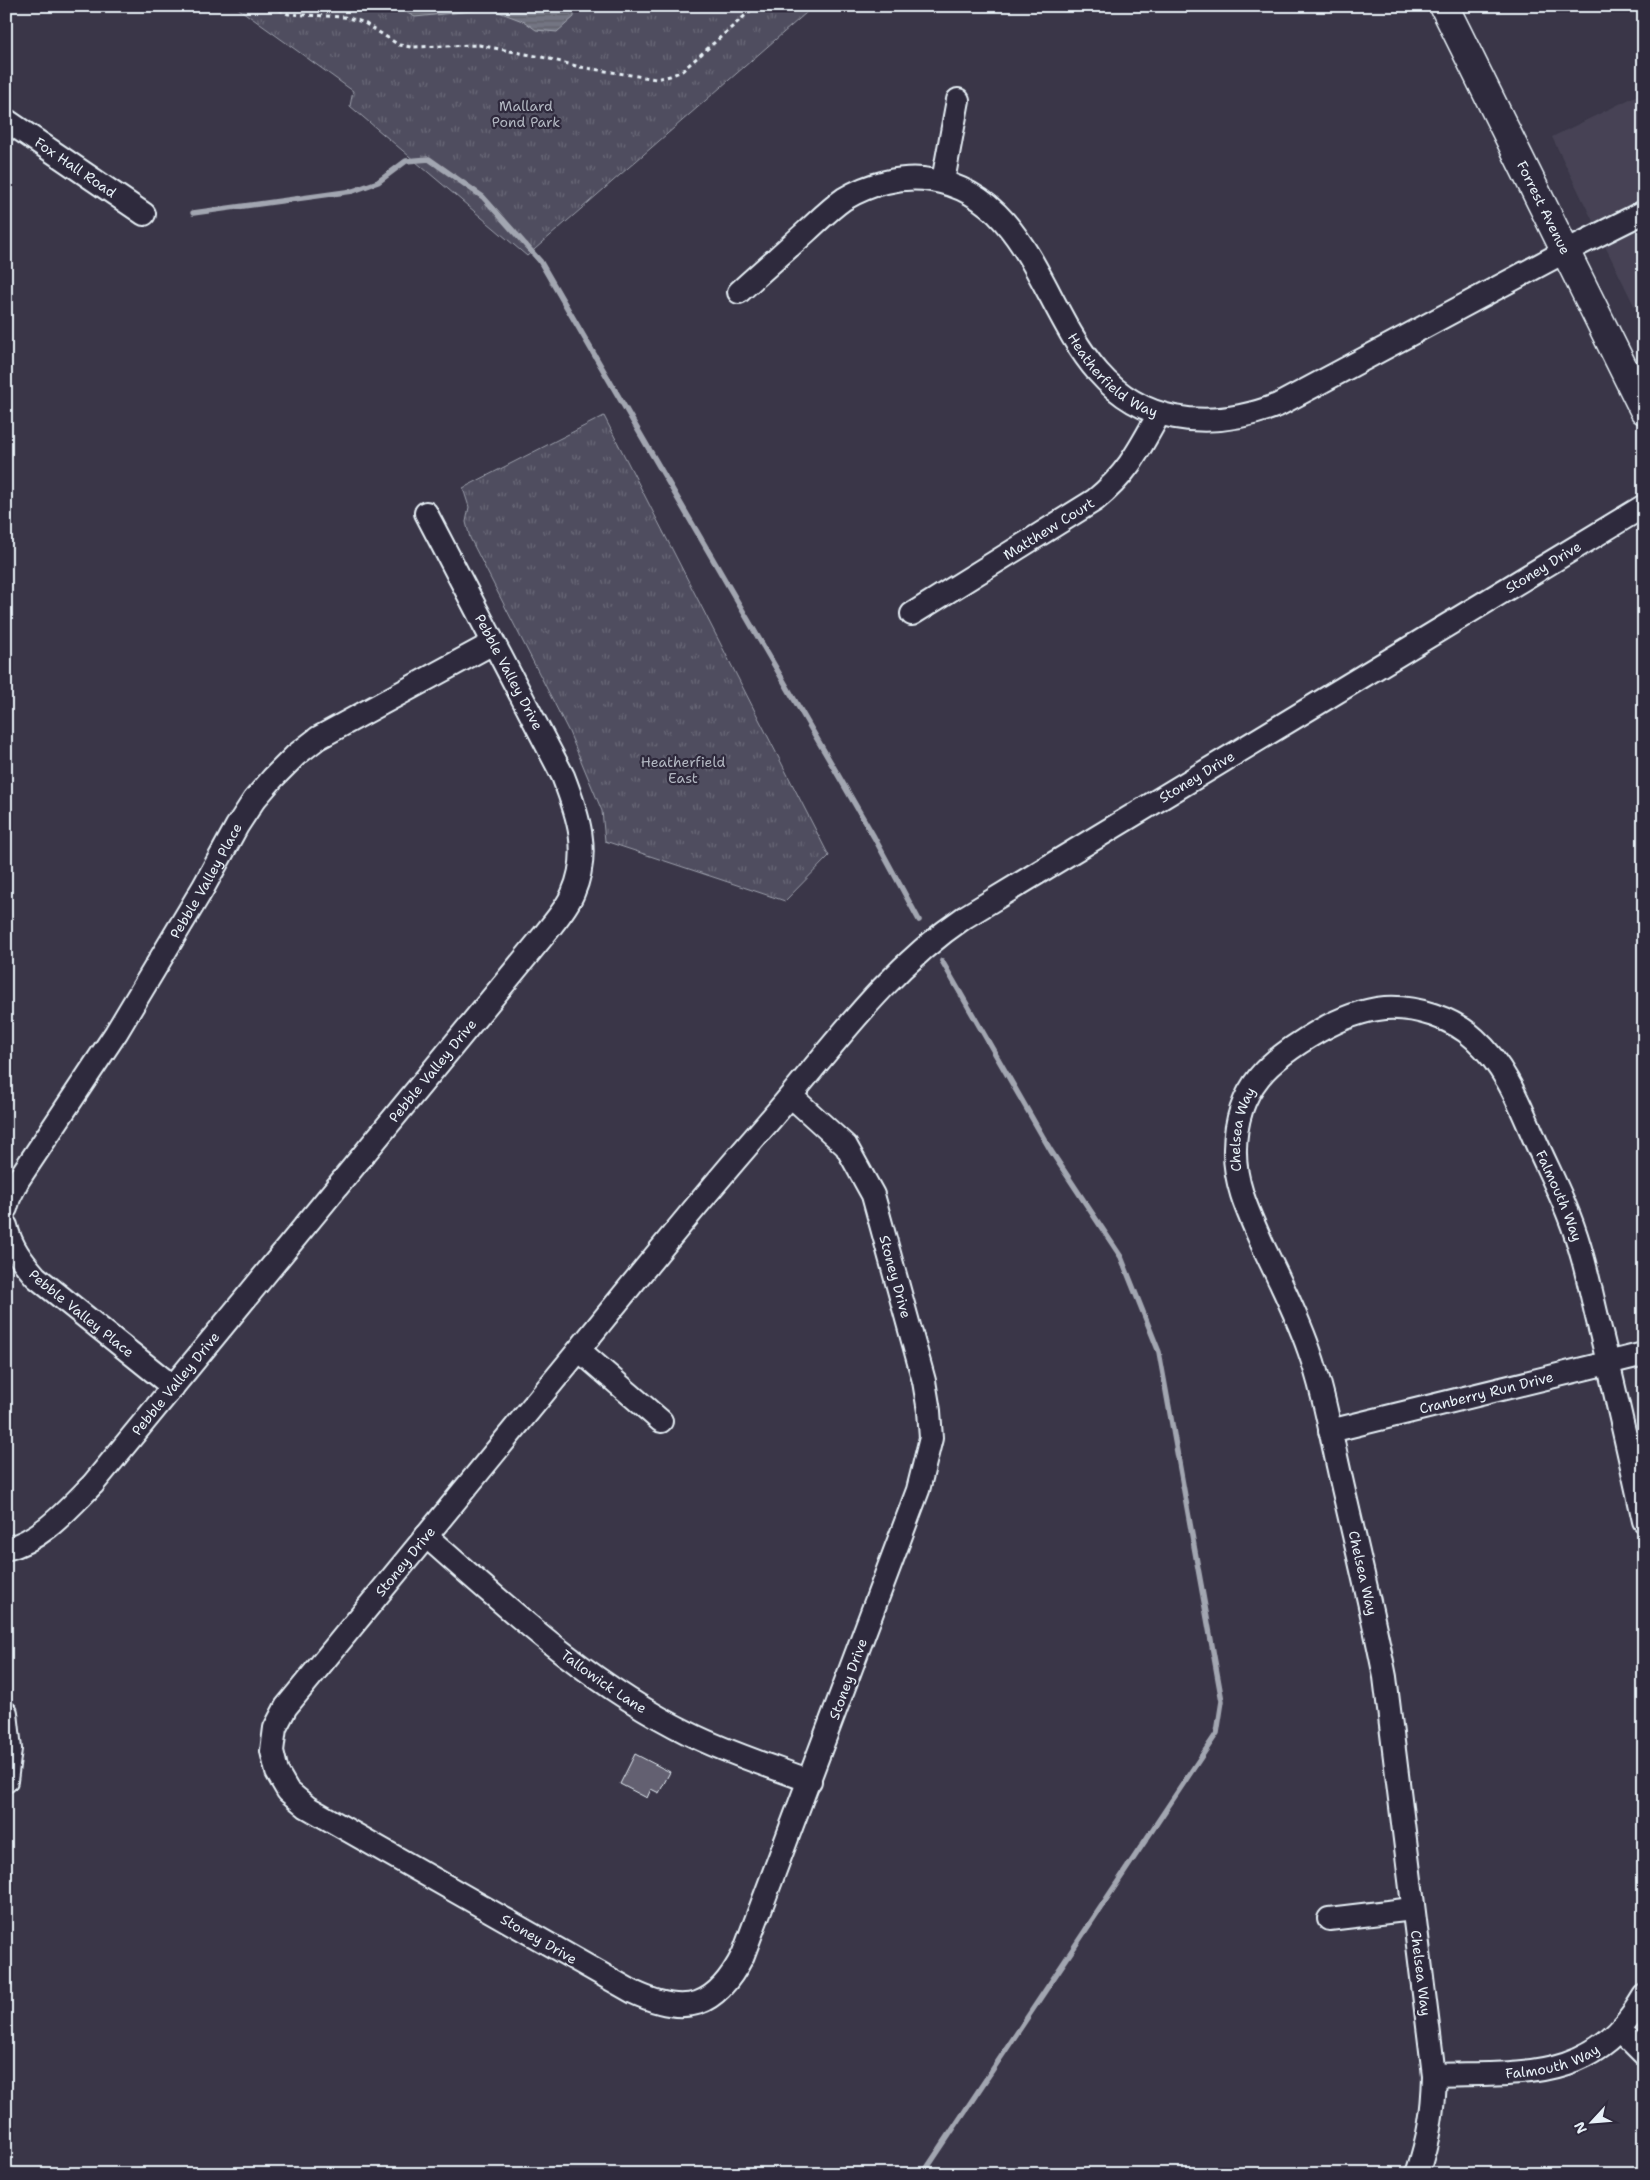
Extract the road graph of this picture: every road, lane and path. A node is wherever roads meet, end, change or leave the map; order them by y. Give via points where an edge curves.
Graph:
1 (272, 6) edge
2 (756, 6) edge
3 (1444, 6) edge
4 (958, 100) dead end
5 (6, 120) edge
6 (943, 182) junction
7 (1644, 212) edge
8 (144, 214) dead end
9 (1564, 252) junction
10 (739, 292) dead end
11 (1644, 410) edge
12 (1159, 414) junction
13 (1644, 506) edge
14 (426, 513) dead end
15 (912, 614) dead end
16 (493, 643) junction
17 (1328, 1026) joint
18 (791, 1096) junction
19 (6, 1208) edge
20 (6, 1226) edge
21 (579, 1350) junction
22 (1644, 1354) edge
23 (1608, 1361) junction
24 (173, 1387) junction
25 (661, 1421) dead end
26 (1330, 1431) junction
27 (1644, 1521) edge
28 (426, 1536) junction
29 (6, 1549) edge
30 (6, 1712) edge
31 (6, 1781) edge
32 (810, 1781) junction
33 (1413, 1909) junction
34 (1329, 1919) dead end
35 (1644, 1996) edge
36 (1620, 2031) junction
37 (1644, 2055) edge
38 (1434, 2075) junction
39 (1418, 2174) edge

1 - 2 path via 288,14 344,17 364,22 399,45 479,45 580,67 656,79 682,71
3 - 9 highway, Forrest Avenue
4 - 6 street
5 - 8 street, Fox Hall Road
6 - 10 street, Heatherfield Way via 904,179 881,184 844,199
6 - 12 street, Heatherfield Way via 987,204 1006,222 1091,366 1133,402
7 - 9 street, Heatherfield Way
9 - 11 highway, Forrest Avenue
9 - 12 street, Heatherfield Way via 1258,413 1211,421
12 - 15 street, Matthew Court via 1131,464 1115,484 1095,500
13 - 18 street, Stoney Drive via 941,933 886,982
14 - 16 street, Pebble Valley Drive
16 - 19 street, Pebble Valley Place via 318,738 273,778 237,826 116,1032 18,1180
16 - 24 street, Pebble Valley Drive via 563,776 577,812 582,843 580,871 573,894 538,942
17 - 23 street, Falmouth Way via 1384,1008 1413,1010 1447,1020 1460,1028 1497,1062 1569,1216
17 - 26 street, Chelsea Way via 1276,1058 1261,1073 1248,1094 1238,1123 1235,1147 1236,1172 1245,1206 1309,1349
18 - 21 street, Stoney Drive via 710,1188
18 - 32 street, Stoney Drive via 846,1146 873,1195 924,1381 931,1438 918,1490
20 - 24 street, Pebble Valley Place via 19,1258 36,1277
21 - 25 street
21 - 28 street, Stoney Drive
22 - 23 street, Cranberry Run Drive
23 - 26 street, Cranberry Run Drive
23 - 27 street, Falmouth Way
24 - 29 street, Pebble Valley Drive via 93,1484 60,1517 36,1535
26 - 33 street, Chelsea Way via 1385,1676
28 - 32 street, Tallowick Lane via 546,1640 643,1708 691,1735
28 - 32 street, Stoney Drive via 286,1707 275,1728 272,1751 276,1772 288,1791 307,1808 633,1992 653,2002 675,2007 696,2004 716,1993 732,1977
30 - 31 street via 10,1749
33 - 34 street
33 - 38 street, Chelsea Way
35 - 36 street, Falmouth Way
36 - 37 street
36 - 38 street, Falmouth Way via 1574,2062 1548,2069 1523,2073
38 - 39 street, Chelsea Way via 1432,2115

